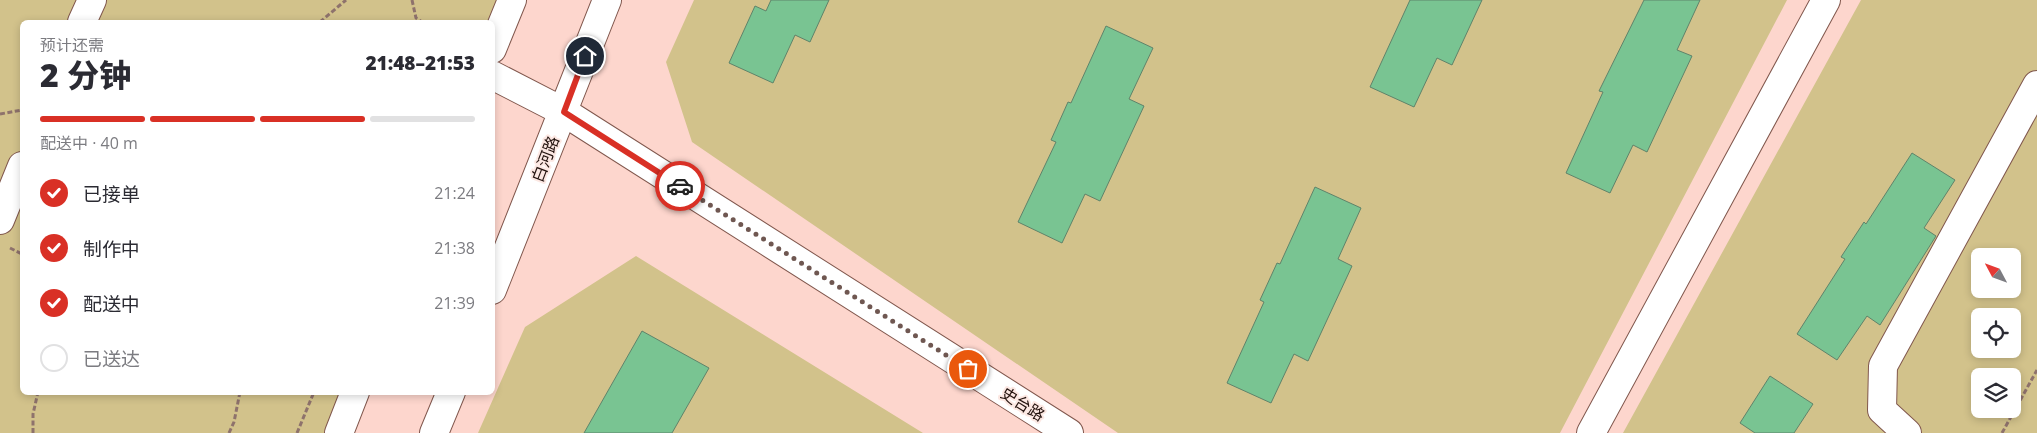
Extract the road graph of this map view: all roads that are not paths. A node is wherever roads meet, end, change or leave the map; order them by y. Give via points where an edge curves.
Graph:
1 (92, 0) edge
2 (512, 0) edge
3 (607, 0) edge
4 (1826, 0) edge
5 (83, 20) edge
6 (495, 42) edge
7 (495, 77) edge
8 (2037, 85) edge
9 (564, 112) junction
10 (20, 171) edge
11 (0, 220) edge
12 (495, 283) edge
13 (354, 395) edge
14 (450, 395) edge
15 (339, 433) edge
16 (434, 433) edge
17 (1069, 433) edge
18 (1591, 433) edge
19 (1907, 433) edge

1 - 5 street
2 - 6 street
3 - 9 street, 白河路
4 - 18 street
7 - 9 street, 史台路
8 - 19 street via 1883,366 1882,410
9 - 12 street, 白河路
9 - 17 street, 史台路
10 - 11 street
13 - 15 street
14 - 16 street

